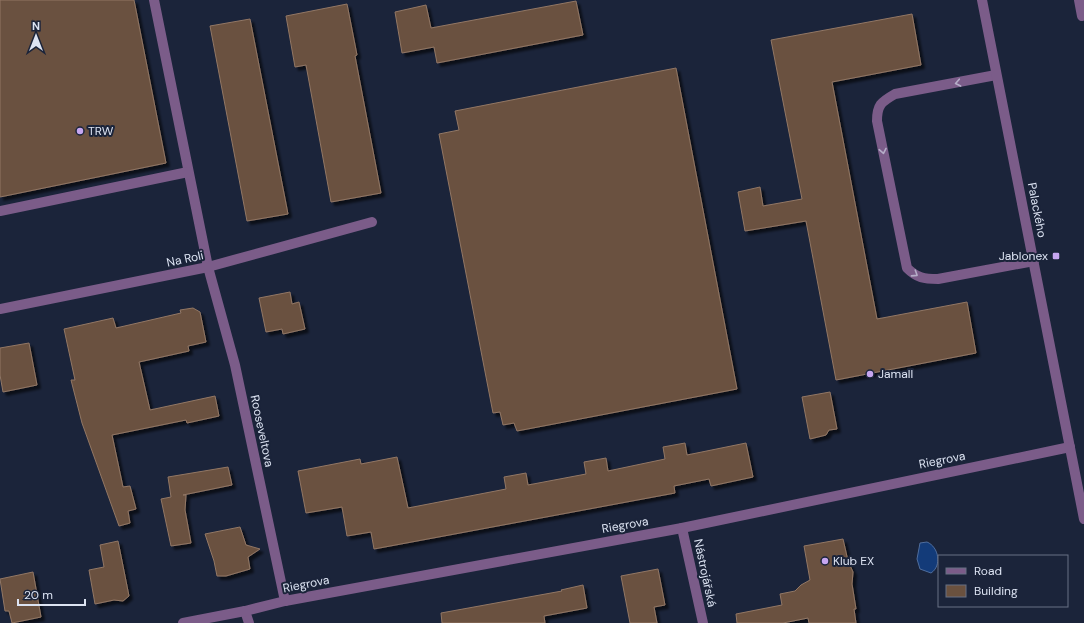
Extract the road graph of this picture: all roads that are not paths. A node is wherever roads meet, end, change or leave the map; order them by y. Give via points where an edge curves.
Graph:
1 (154, 0) edge
2 (982, 0) edge
3 (1078, 0) edge
4 (1082, 16) dead end
5 (996, 75) junction
6 (188, 172) junction
7 (0, 212) edge
8 (372, 222) dead end
9 (1034, 261) junction
10 (208, 267) junction
11 (0, 309) edge
12 (1070, 447) junction
13 (1084, 519) edge
14 (682, 528) junction
15 (285, 601) junction
16 (245, 611) junction
17 (184, 623) edge
18 (249, 623) edge
19 (703, 623) edge

1 - 6 street, Rooseveltova
2 - 5 street, Palackého
3 - 4 street
5 - 9 street, Palackého
5 -> 9 street via 895,94 883,101 877,110 906,268 915,276 938,279
6 - 7 street
6 - 10 street, Rooseveltova
8 - 10 street, Na Roli
9 - 12 street, Palackého
10 - 11 street, Na Roli
10 - 15 street, Rooseveltova via 235,365
12 - 13 street, Palackého
12 - 14 street, Riegrova
14 - 15 street, Riegrova
14 - 19 street, Nástrojářská
15 - 16 street, Riegrova
16 - 17 street, Riegrova
16 - 18 street

